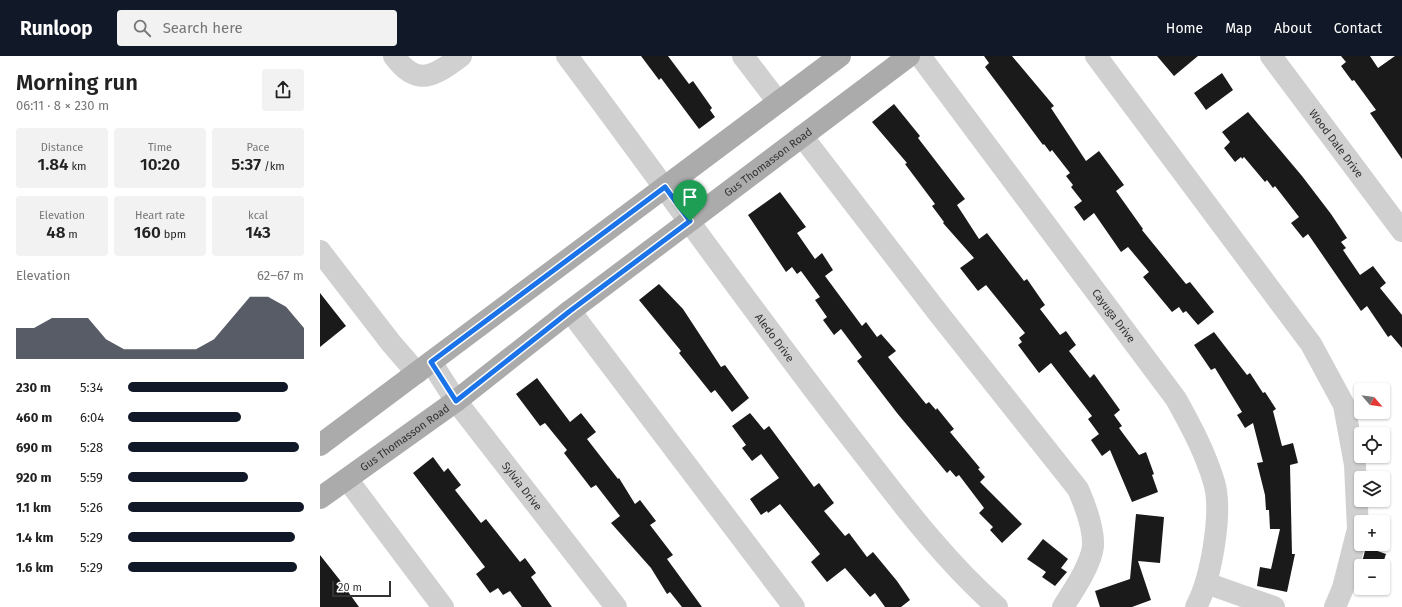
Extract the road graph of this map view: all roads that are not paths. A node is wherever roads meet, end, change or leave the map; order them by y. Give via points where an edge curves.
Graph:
1 (394, 56) edge
2 (461, 56) edge
3 (567, 56) edge
4 (743, 56) edge
5 (840, 56) edge
6 (909, 56) edge
7 (920, 56) edge
8 (1096, 56) edge
9 (1271, 56) edge
10 (778, 102) junction
11 (802, 136) junction
12 (665, 187) junction
13 (690, 221) junction
14 (1402, 231) edge
15 (320, 251) edge
16 (570, 311) junction
17 (424, 368) junction
18 (456, 401) junction
19 (320, 444) edge
20 (347, 479) junction
21 (320, 498) edge
22 (1206, 583) junction
23 (443, 607) edge
24 (616, 607) edge
25 (794, 607) edge
26 (997, 607) edge
27 (1063, 607) edge
28 (1196, 607) edge
29 (1274, 607) edge
30 (1335, 607) edge

1 - 2 street via 403,68 415,75 430,75 443,70
3 - 12 street, Aledo Drive
4 - 10 street
5 - 10 main road
6 - 11 main road, Gus Thomasson Road
7 - 22 street, Cayuga Drive via 1176,398 1198,439 1214,484 1217,517 1212,562
8 - 30 street via 1311,344 1344,405 1356,465 1358,529 1343,588
9 - 14 street, Wood Dale Drive
10 - 12 main road
11 - 13 main road, Gus Thomasson Road
11 - 27 street via 1078,489 1088,513 1093,545 1089,561
12 - 13 street, Aledo Drive
12 - 17 main road
13 - 16 main road, Gus Thomasson Road
13 - 26 street, Aledo Drive via 800,372 932,542 975,588
15 - 17 street, Sylvia Drive via 391,343
16 - 18 main road, Gus Thomasson Road
16 - 25 street
17 - 18 street, Sylvia Drive
17 - 19 main road
18 - 20 main road, Gus Thomasson Road
18 - 24 street, Sylvia Drive
20 - 21 main road, Gus Thomasson Road
20 - 23 street
22 - 28 street, Cayuga Drive
22 - 29 street

